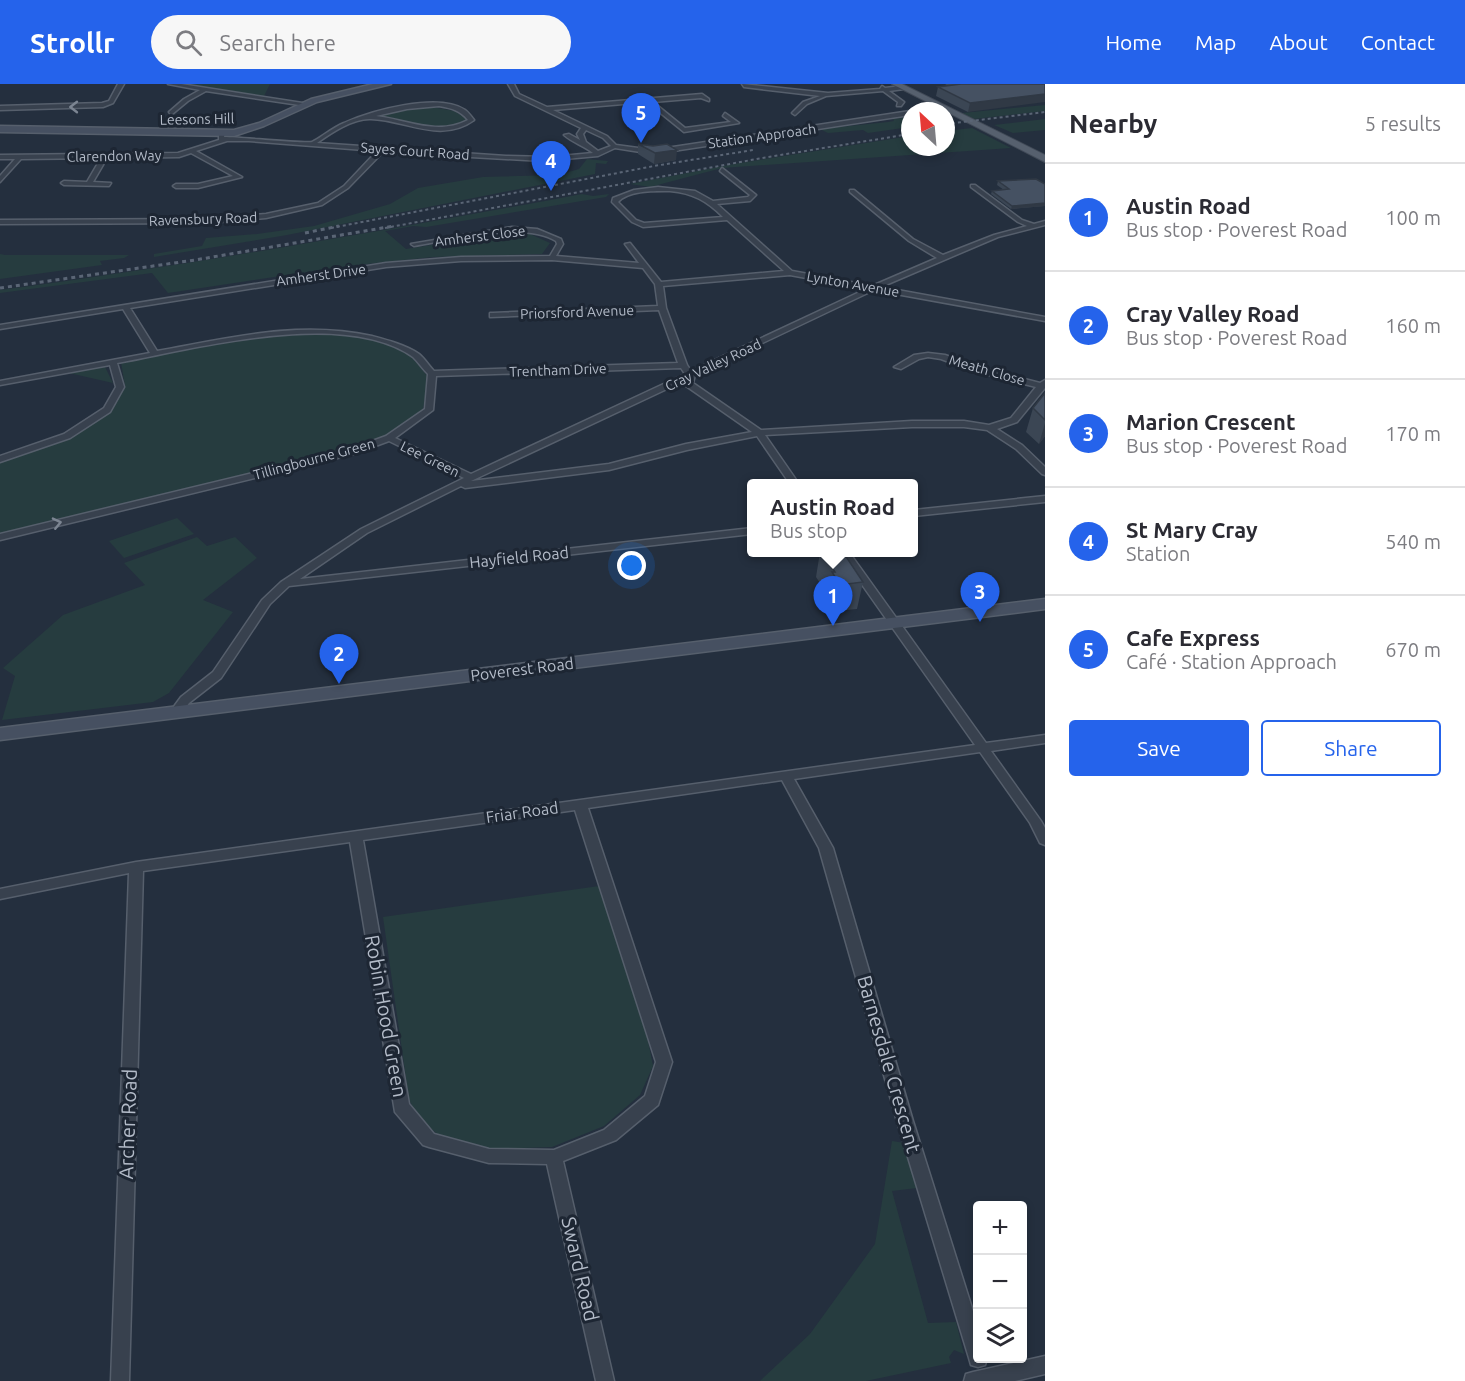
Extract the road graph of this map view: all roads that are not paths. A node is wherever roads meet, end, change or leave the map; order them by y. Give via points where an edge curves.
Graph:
1 (121, 84) edge
2 (171, 84) edge
3 (387, 84) edge
4 (511, 84) edge
5 (876, 84) edge
6 (744, 85) edge
7 (899, 86) edge
8 (205, 89) junction
9 (885, 90) junction
10 (789, 92) junction
11 (828, 95) junction
12 (707, 100) dead end
13 (649, 101) junction
14 (926, 102) edge
15 (805, 103) junction
16 (306, 104) junction
17 (899, 105) dead end
18 (0, 108) edge
19 (546, 109) junction
20 (171, 113) dead end
21 (795, 113) dead end
22 (901, 114) edge
23 (725, 115) dead end
24 (955, 116) edge
25 (368, 117) junction
26 (584, 128) junction
27 (0, 129) edge
28 (567, 135) dead end
29 (224, 137) junction
30 (584, 143) junction
31 (312, 144) junction
32 (614, 146) junction
33 (383, 149) junction
34 (193, 152) junction
35 (598, 154) junction
36 (0, 157) edge
37 (19, 157) junction
38 (104, 157) junction
39 (1045, 159) edge
40 (722, 170) dead end
41 (0, 180) edge
42 (64, 183) dead end
43 (89, 183) junction
44 (109, 184) dead end
45 (176, 186) dead end
46 (973, 186) dead end
47 (852, 191) dead end
48 (711, 203) junction
49 (729, 218) junction
50 (0, 222) edge
51 (1045, 223) edge
52 (1032, 225) junction
53 (414, 244) dead end
54 (628, 244) dead end
55 (552, 258) junction
56 (942, 258) junction
57 (646, 266) junction
58 (790, 273) junction
59 (659, 284) junction
60 (876, 287) junction
61 (126, 308) junction
62 (662, 308) junction
63 (493, 315) dead end
64 (1045, 319) edge
65 (0, 327) edge
66 (154, 354) junction
67 (113, 362) junction
68 (683, 365) junction
69 (898, 367) dead end
70 (432, 374) junction
71 (691, 376) junction
72 (0, 383) edge
73 (1043, 384) edge
74 (990, 428) junction
75 (759, 433) junction
76 (389, 438) junction
77 (0, 459) edge
78 (1045, 472) edge
79 (471, 478) junction
80 (792, 479) edge
81 (458, 486) junction
82 (1045, 499) edge
83 (918, 513) edge
84 (747, 532) edge
85 (0, 537) edge
86 (847, 557) edge
87 (285, 584) junction
88 (1045, 604) edge
89 (893, 623) junction
90 (176, 712) junction
91 (0, 734) edge
92 (1045, 739) edge
93 (983, 747) junction
94 (786, 776) junction
95 (580, 804) junction
96 (356, 836) junction
97 (1045, 840) edge
98 (136, 867) junction
99 (0, 894) edge
100 (554, 1157) junction
101 (973, 1342) edge
102 (978, 1363) edge
103 (1045, 1365) edge
104 (978, 1380) edge
105 (120, 1381) edge
106 (605, 1381) edge

1 -> 18 street via 111,102 103,105
2 - 8 street
3 - 16 street, Leesons Hill
4 - 19 street via 517,95
5 - 9 street
6 - 10 street
7 - 9 street
7 - 14 main road
8 - 16 street
8 - 20 street
9 - 11 street
9 - 17 street via 901,102
10 - 11 street
10 - 15 street
11 - 15 street
12 - 13 street via 702,96
13 - 19 street
13 - 23 street via 684,130 738,125
15 - 21 street
16 - 29 street, Leesons Hill
19 - 26 street
22 - 32 street, Station Approach via 653,152
24 - 39 main road
25 - 25 street via 432,129 457,127 471,120 462,111 418,105
25 - 31 street via 323,135
26 - 30 street via 580,134
26 - 32 street
27 - 29 street, Leesons Hill
28 - 30 street
29 - 31 street, Sayes Court Road
29 - 34 street, Clarendon Way
30 - 35 street
31 - 33 street, Sayes Court Road
32 - 35 street, Sayes Court Road
33 - 35 street, Sayes Court Road via 545,159
33 - 50 street, Ravensbury Road via 346,187 320,204 266,216
34 - 38 street, Clarendon Way
34 - 45 street via 238,177 198,186
36 - 37 street, Clarendon Way
37 - 38 street, Clarendon Way
37 - 41 street
38 - 43 street
40 - 48 street via 753,195 750,200
42 - 43 street
43 - 44 street
46 - 52 street via 1020,221
47 - 56 street via 911,240
48 - 49 street
48 - 49 street via 700,195 662,189 618,197 615,202 643,225
49 - 58 street
51 - 52 street, Cray Valley Road
52 - 56 street, Cray Valley Road
53 - 55 street, Amherst Close via 528,229 560,240
54 - 57 street
55 - 57 street, Amherst Drive
55 - 61 street, Amherst Drive via 386,265
56 - 60 street, Cray Valley Road
57 - 59 street
58 - 59 street, Lynton Avenue
58 - 60 street, Lynton Avenue
59 - 62 street
60 - 64 street, Lynton Avenue
60 - 71 street, Cray Valley Road
61 - 65 street, Amherst Drive
61 - 66 street
62 - 63 street, Priorsford Avenue
62 - 68 street
66 - 67 street
66 - 70 street via 267,333 315,331 387,342 416,356
67 - 72 street
67 - 77 street via 120,387 107,410 67,436
68 - 70 street, Trentham Drive
68 - 71 street
69 - 73 street, Meath Close via 928,355
70 - 76 street, Tillingbourne Green via 429,410
71 - 75 street via 689,384
71 - 79 street, Cray Valley Road
73 - 74 street via 1014,420
74 - 75 street via 912,424
74 - 78 street via 1019,447
75 - 80 street
75 - 81 street via 609,467
76 - 79 street, Lee Green
85 -> 76 street, Tillingbourne Green via 351,452
79 - 81 street, Cray Valley Road
81 - 87 street, Cray Valley Road via 364,531
82 - 83 street
84 - 87 street, Hayfield Road
86 - 89 street
87 - 90 street, Cray Valley Road via 266,602 217,675
88 - 89 street, Poverest Road
89 - 90 street, Poverest Road
89 - 93 street
90 - 91 street, Poverest Road
92 - 93 street, Friar Road
93 - 94 street, Friar Road
93 - 97 street
94 - 95 street, Friar Road
94 - 101 street, Barnesdale Crescent via 826,848
95 - 96 street, Friar Road
95 - 100 street, Robin Hood Green via 664,1062 652,1100 610,1135
96 - 98 street, Friar Road
96 - 100 street, Robin Hood Green via 401,1107 429,1140 489,1156
98 - 99 street, Friar Road
98 - 105 street, Archer Road
100 - 106 street, Sward Road
102 - 104 street, Barnesdale Crescent
103 - 104 street

